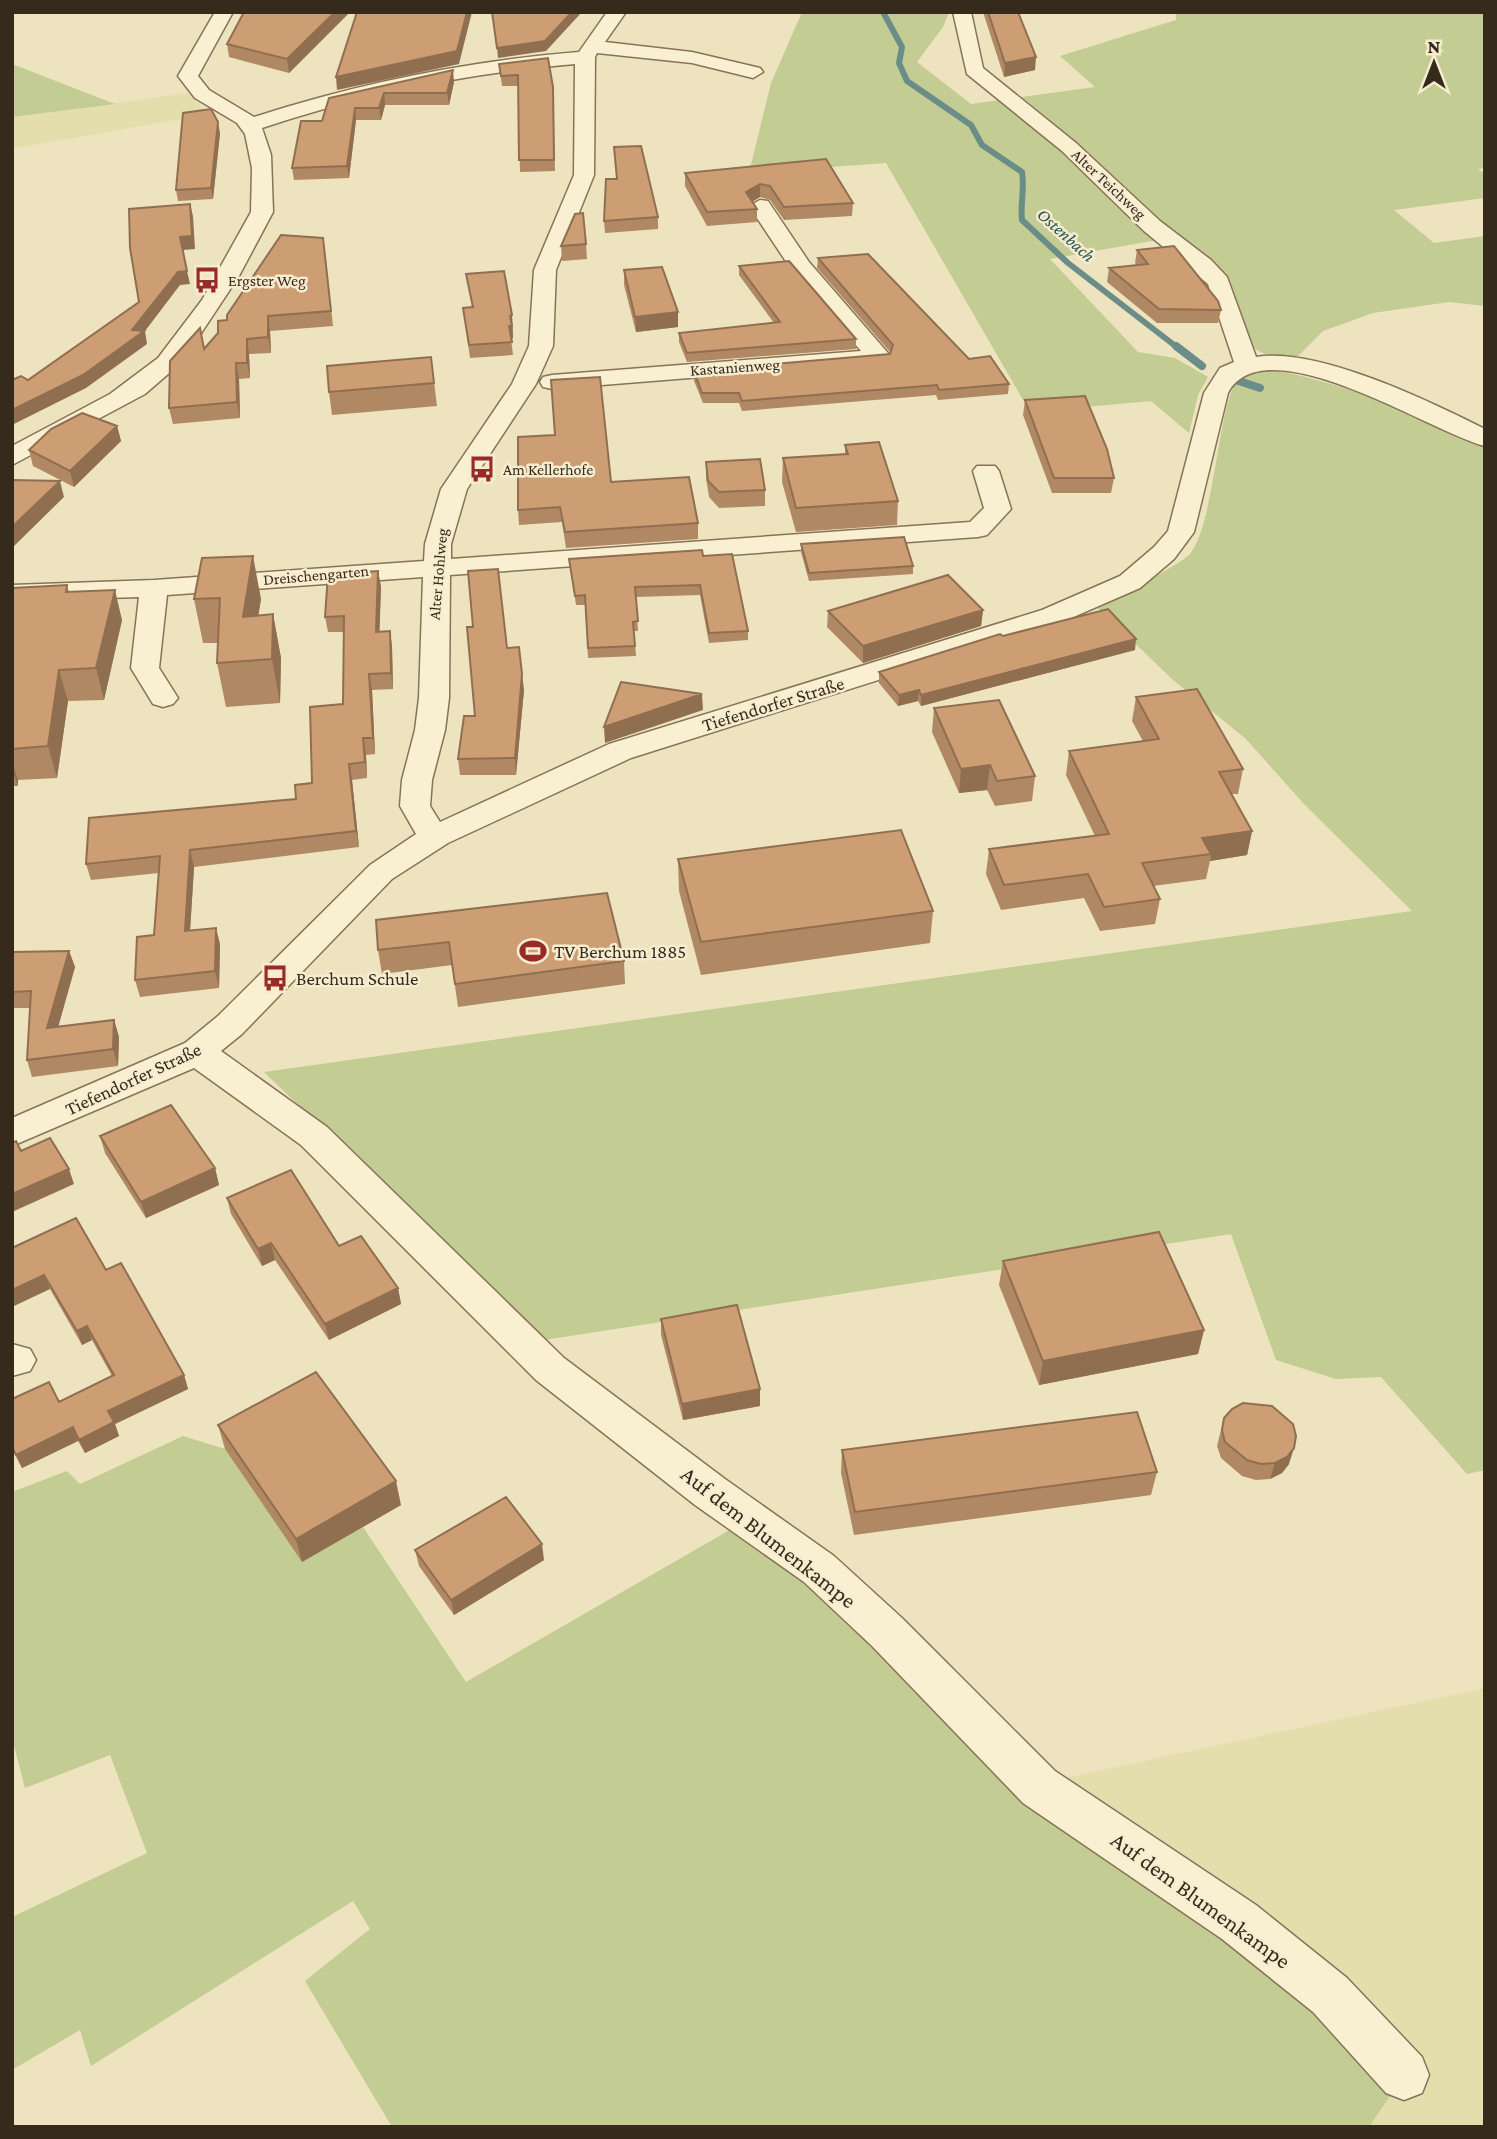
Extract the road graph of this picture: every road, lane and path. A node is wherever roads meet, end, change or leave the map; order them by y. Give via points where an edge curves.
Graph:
1 (223, 12) edge
2 (617, 12) edge
3 (962, 12) edge
4 (588, 52) junction
5 (753, 72) dead end
6 (251, 125) junction
7 (760, 206) dead end
8 (1247, 366) junction
9 (524, 384) junction
10 (1485, 439) edge
11 (12, 457) edge
12 (986, 471) dead end
13 (436, 567) junction
14 (154, 588) junction
15 (12, 593) edge
16 (163, 698) dead end
17 (434, 837) junction
18 (197, 1052) junction
19 (12, 1133) edge
20 (1404, 2075) dead end

1 - 6 street via 218,30 188,76 203,96
2 - 4 street
3 - 8 street, Alter Teichweg via 974,70 1069,146 1152,226 1219,282
4 - 5 street via 654,51 714,60
4 - 6 street via 376,88
4 - 9 street, Alter Hohlweg via 584,175 545,270 541,346
6 - 11 street via 258,143 262,212 183,345 152,378
7 - 9 street, Kastanienweg via 801,267 879,357
8 - 10 street via 1285,366 1342,378 1389,393
8 - 17 street, Tiefendorfer Straße via 1228,374 1216,393 1181,532 1129,582 1052,616 620,751
9 - 13 street, Alter Hohlweg via 454,489
12 - 13 street via 998,509 978,528
13 - 14 street, Dreischengarten
13 - 17 street, Alter Hohlweg via 434,698 415,806
14 - 15 street, Dreischengarten
14 - 16 street via 145,668
17 - 18 street, Tiefendorfer Straße via 388,866 230,1025
18 - 19 street, Tiefendorfer Straße
18 - 20 street, Auf dem Blumenkampe via 314,1136 550,1369 819,1569 1039,1787 1239,1922 1330,1995

